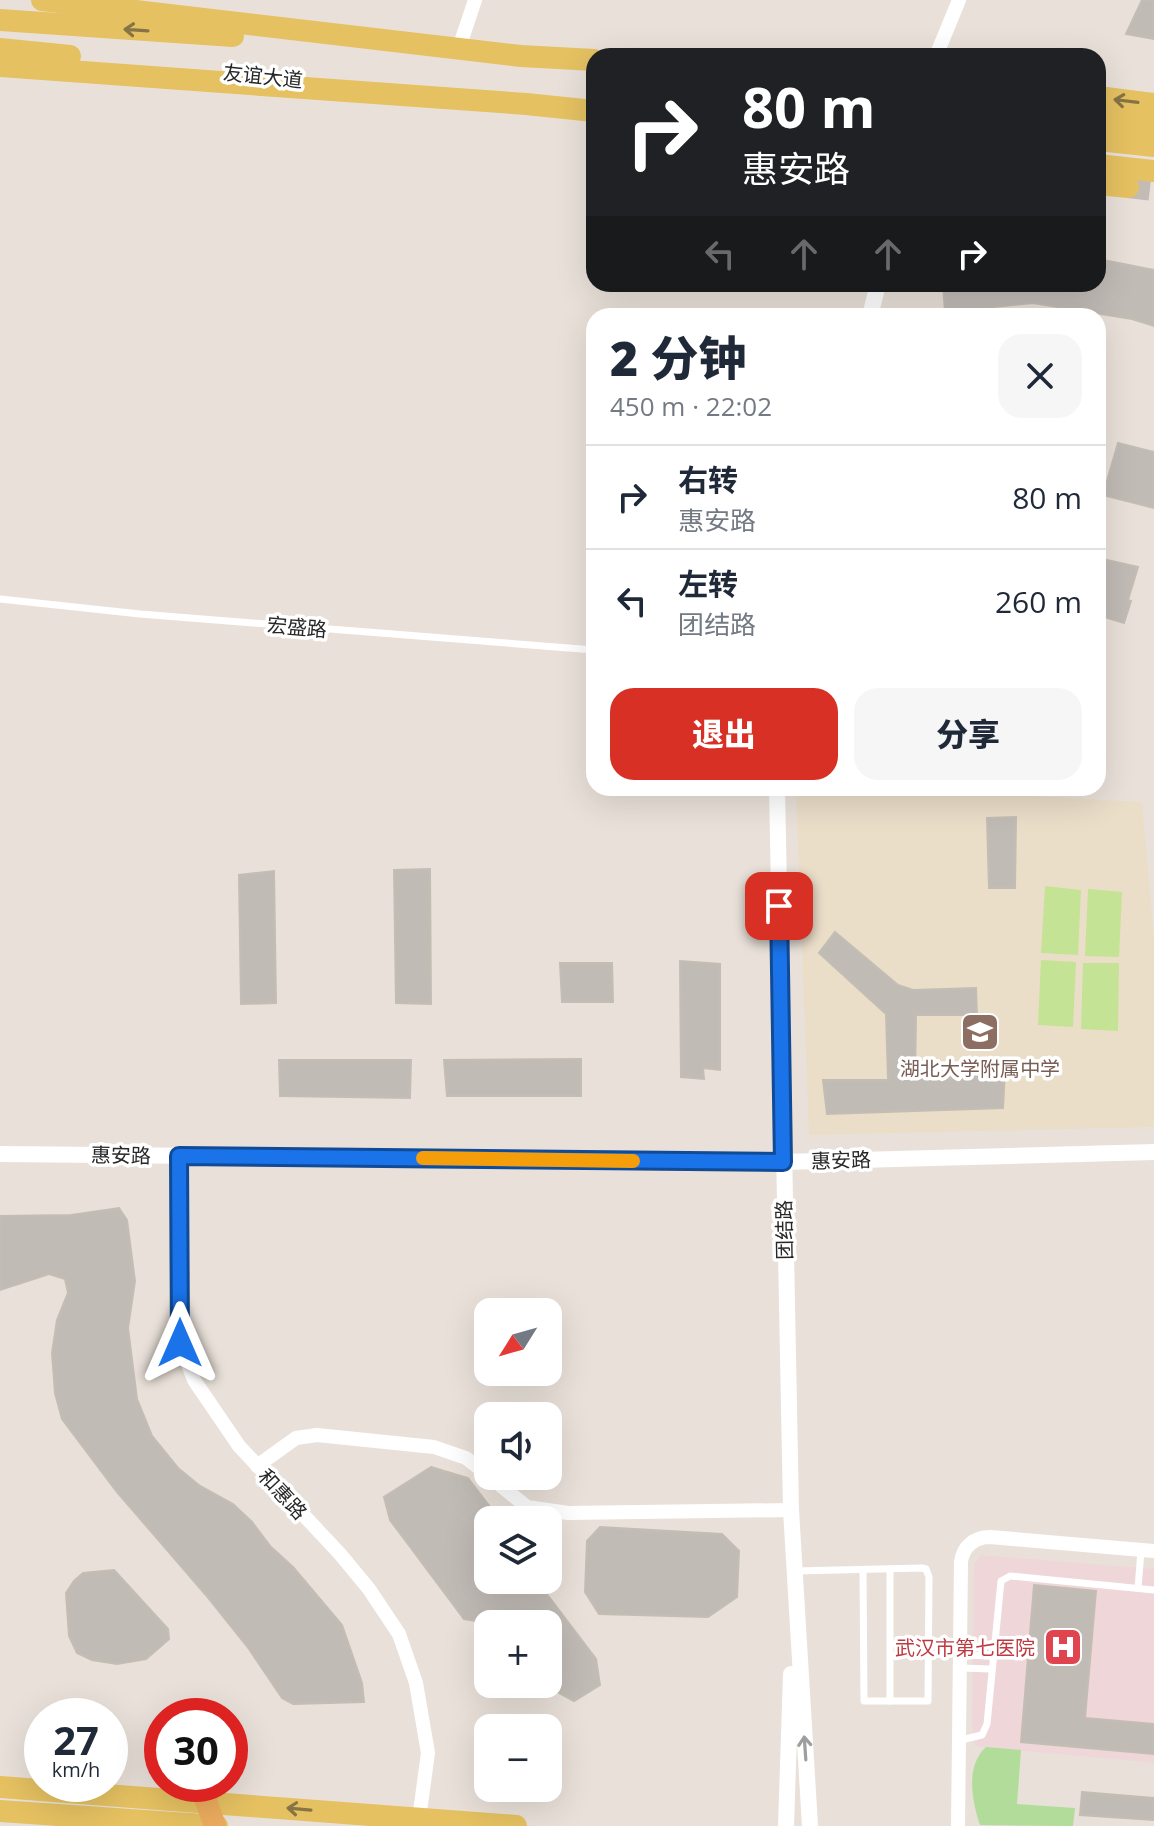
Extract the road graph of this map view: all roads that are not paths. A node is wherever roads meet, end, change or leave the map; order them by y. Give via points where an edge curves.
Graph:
1 (42, 0) edge
2 (475, 0) edge
3 (959, 0) edge
4 (0, 20) edge
5 (459, 48) junction
6 (939, 48) edge
7 (0, 49) edge
8 (521, 56) junction
9 (586, 60) edge
10 (0, 66) edge
11 (1106, 98) edge
12 (526, 104) junction
13 (1154, 104) edge
14 (586, 110) edge
15 (1106, 119) edge
16 (1154, 126) edge
17 (1106, 141) edge
18 (1154, 146) edge
19 (1106, 166) edge
20 (1154, 171) edge
21 (1106, 185) edge
22 (1128, 187) tunnel mouth
23 (0, 599) edge
24 (586, 649) edge
25 (777, 796) edge
26 (1154, 1152) edge
27 (0, 1154) edge
28 (179, 1156) junction
29 (783, 1162) junction
30 (474, 1464) edge
31 (257, 1466) junction
32 (506, 1490) edge
33 (791, 1510) junction
34 (1148, 1550) edge
35 (890, 1569) junction
36 (863, 1570) junction
37 (793, 1573) junction
38 (1138, 1588) junction
39 (1154, 1590) edge
40 (992, 1656) junction
41 (961, 1661) junction
42 (991, 1669) junction
43 (890, 1701) junction
44 (961, 1740) junction
45 (0, 1787) edge
46 (144, 1797) edge
47 (206, 1802) edge
48 (218, 1802) edge
49 (0, 1811) edge
50 (419, 1819) junction
51 (216, 1826) edge
52 (516, 1826) edge
53 (786, 1826) edge
54 (810, 1826) edge
55 (958, 1826) edge

1 - 5 main road, 友谊大道
2 - 5 street
3 - 6 street
8 -> 4 main road, 友谊大道
5 - 8 main road, 友谊大道
7 - 12 main road, 友谊大道
8 - 9 main road, 友谊大道
10 - 12 main road, 友谊大道
13 -> 11 main road
12 - 14 main road, 友谊大道
15 - 16 main road
17 - 18 main road
19 - 20 main road
21 - 22 main road
23 - 24 lane, 宏盛路
25 - 29 street, 团结路
26 - 29 street, 惠安路
27 - 28 street, 惠安路
28 - 29 street, 惠安路
28 - 31 street, 和惠路 via 180,1343 194,1380
29 - 33 street, 团结路
30 - 31 street via 434,1447 317,1435 296,1438
31 - 50 street, 和惠路 via 340,1554 399,1634 416,1683 428,1753
32 - 33 street via 527,1507 568,1513
33 - 37 street, 团结路
34 - 38 lane
34 - 41 street via 976,1539 961,1562
35 - 36 lane
35 - 43 lane
35 - 43 lane via 922,1568 929,1577 928,1701
36 - 37 lane
36 - 43 lane via 864,1701
37 - 53 street, 团结路
54 -> 37 street, 团结路
38 - 39 lane
38 - 40 lane via 1010,1576 999,1586
40 - 41 lane
40 - 42 lane
41 - 42 lane
41 - 44 street
42 - 44 lane via 984,1732
44 - 55 street
45 - 46 main road
47 - 51 highway
50 -> 48 main road
49 - 51 main road
50 - 52 main road

